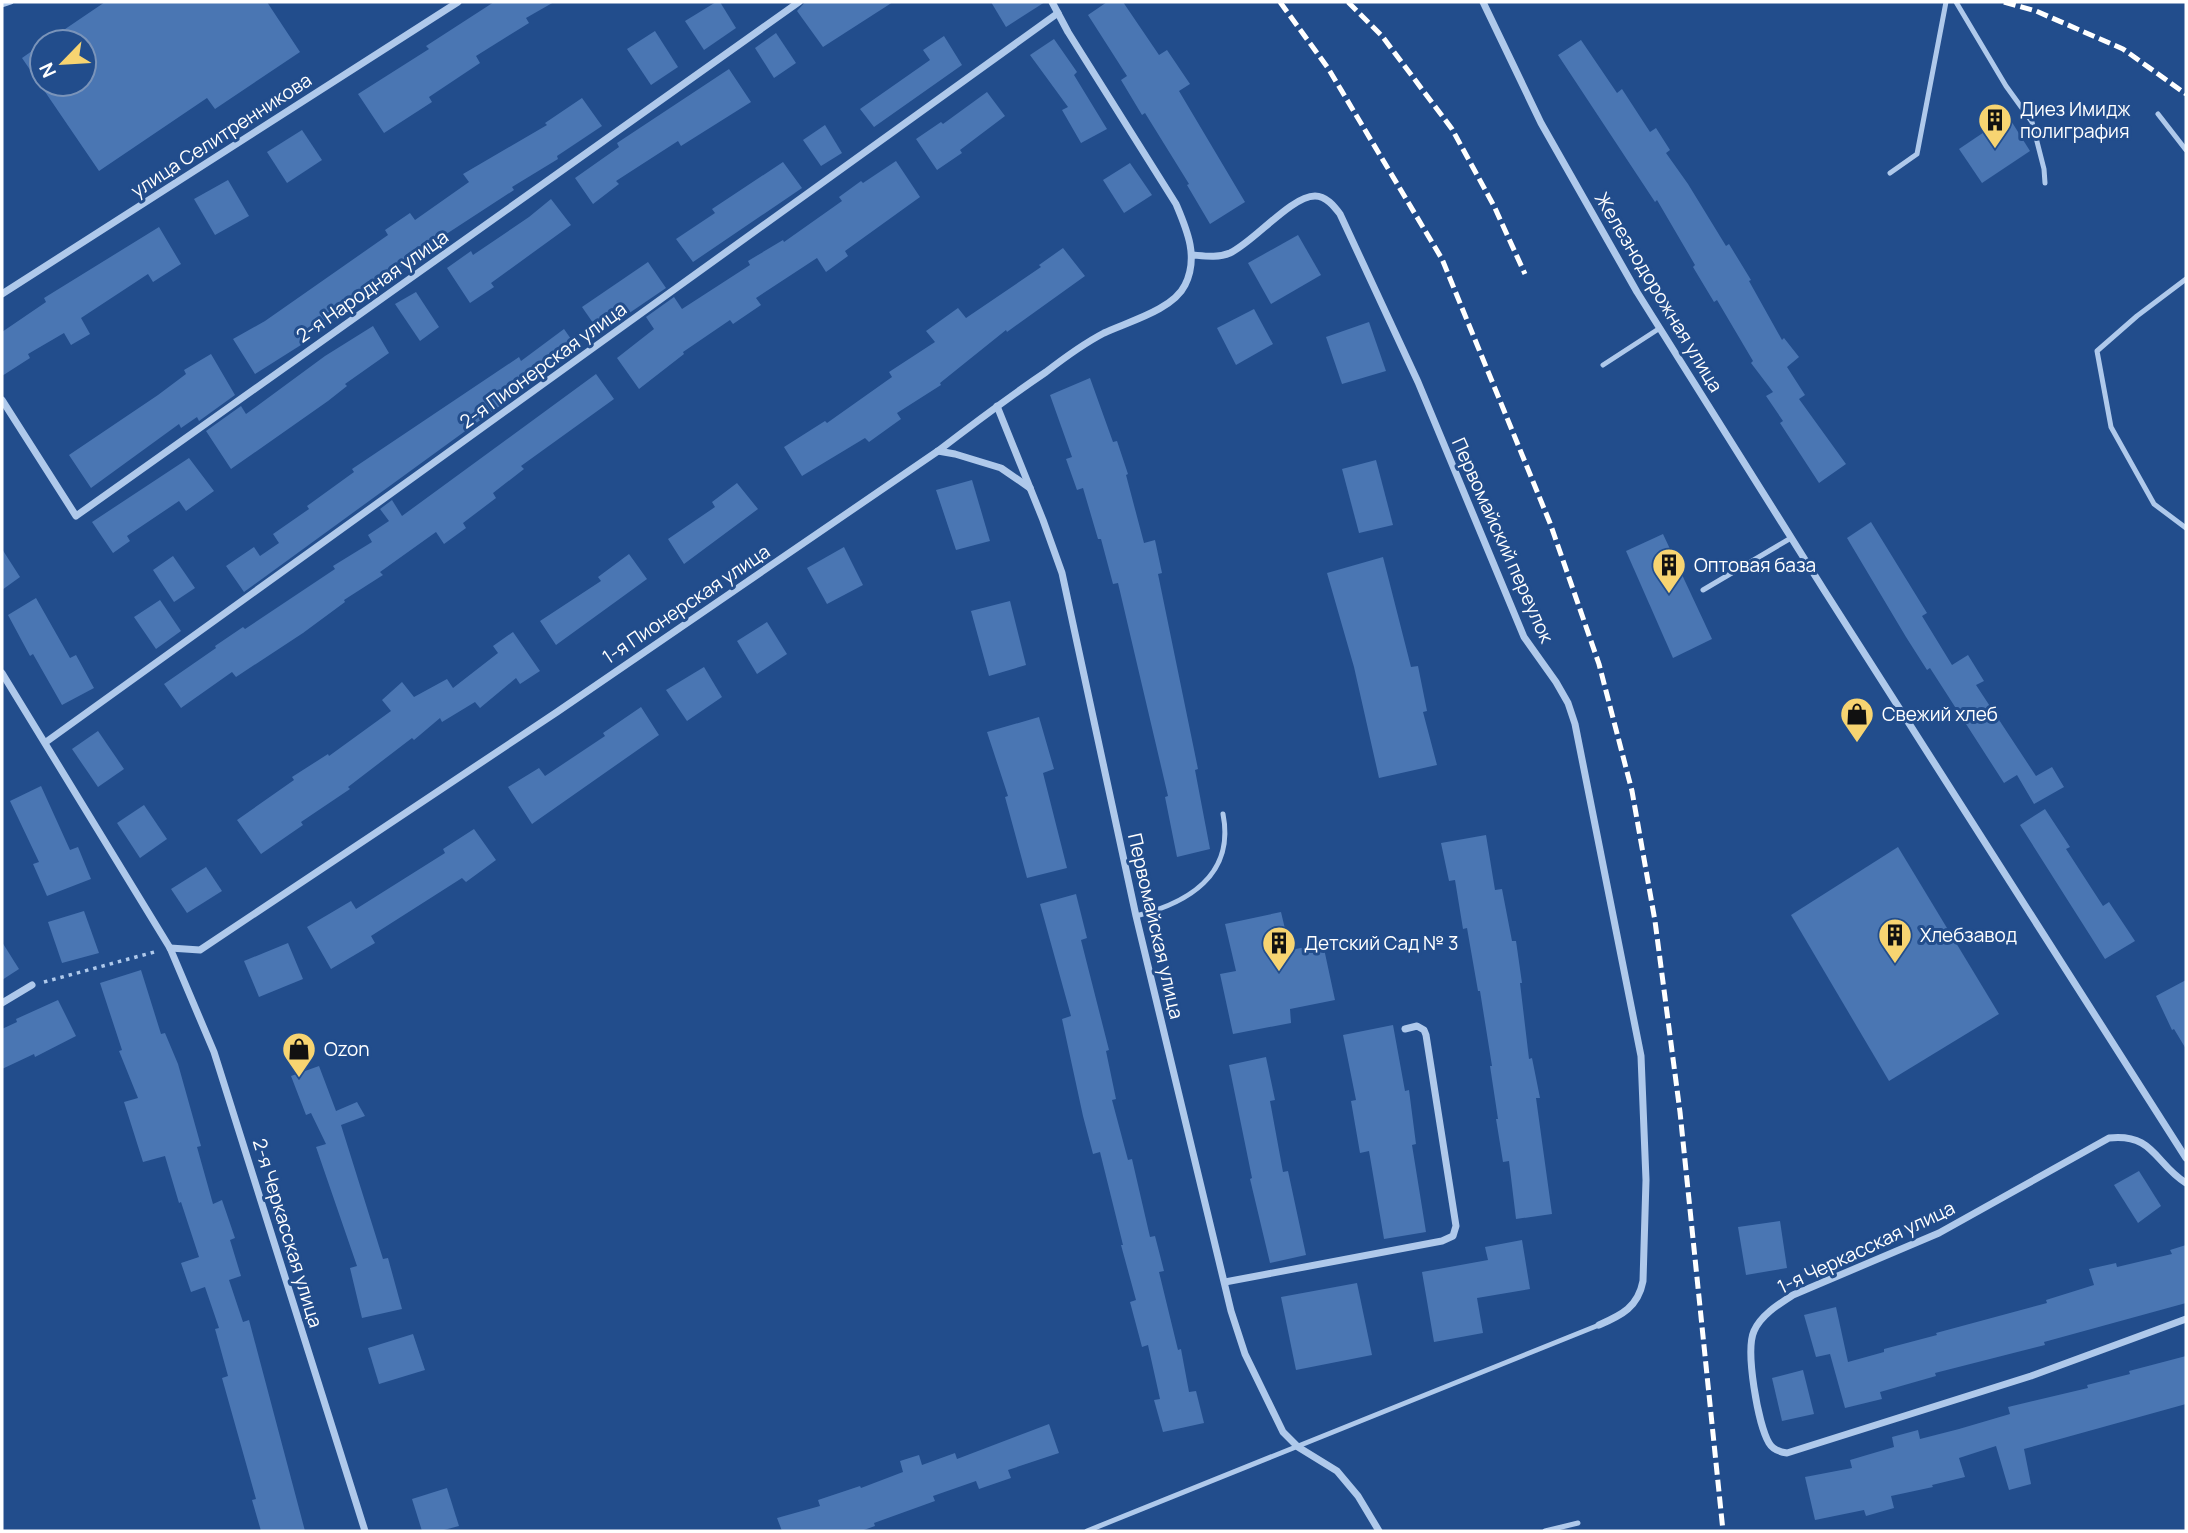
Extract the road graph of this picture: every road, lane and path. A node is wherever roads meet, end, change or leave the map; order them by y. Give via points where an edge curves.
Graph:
1 (11, 2) edge
2 (458, 2) edge
3 (799, 2) edge
4 (1052, 2) edge
5 (1483, 2) edge
6 (1946, 2) edge
7 (1956, 2) edge
8 (2, 5) edge
9 (1058, 13) junction
10 (2158, 114) dead end
11 (2186, 150) edge
12 (1890, 173) dead end
13 (2045, 183) dead end
14 (1193, 255) junction
15 (2186, 279) edge
16 (2, 294) edge
17 (1660, 328) junction
18 (1603, 365) dead end
19 (2, 400) edge
20 (997, 406) junction
21 (938, 451) junction
22 (1030, 488) junction
23 (2186, 528) edge
24 (1791, 538) junction
25 (1703, 590) dead end
26 (2, 673) edge
27 (46, 743) junction
28 (1223, 814) dead end
29 (1136, 916) junction
30 (170, 948) junction
31 (32, 985) joint
32 (2, 1003) edge
33 (1405, 1028) dead end
34 (2186, 1158) edge
35 (2186, 1183) edge
36 (1225, 1282) junction
37 (2186, 1320) edge
38 (1600, 1325) joint
39 (1298, 1447) junction
40 (1578, 1523) dead end
41 (365, 1531) edge
42 (1087, 1531) edge
43 (1379, 1531) edge
44 (1545, 1531) edge

1 - 8 lane
2 - 16 street, улица Селитренникова
3 - 19 street, 2-я Народная улица via 76,516
4 - 9 street
5 - 17 street, Железнодорожная улица via 1541,123
6 - 12 lane via 1917,154
7 - 13 lane via 2032,122
9 - 14 street via 1175,204
9 - 27 street, 2-я Пионерская улица
10 - 11 lane
14 - 20 street, 1-я Пионерская улица via 1186,285 1174,299 1083,345
14 - 38 street, Первомайский переулок via 1233,252 1302,199 1313,195 1332,204 1418,382 1524,637 1568,703 1641,1056 1646,1180 1643,1281 1632,1307
15 - 23 lane via 2097,351 2111,427 2154,504
17 - 18 lane
17 - 24 street, Железнодорожная улица
20 - 21 street, 1-я Пионерская улица
20 - 22 street, Первомайская улица
21 - 22 street via 1001,468
21 - 30 street, 1-я Пионерская улица via 201,950
22 - 29 street, Первомайская улица via 1062,573
24 - 25 lane
24 - 34 street, Железнодорожная улица
26 - 27 street, 2-я Черкасская улица
27 - 30 street, 2-я Черкасская улица
28 - 29 lane via 1227,833 1212,875 1190,895 1164,909
29 - 36 street, Первомайская улица
30 - 31 path
30 - 41 street, 2-я Черкасская улица via 214,1052
31 - 32 street
33 - 36 street via 1417,1026 1426,1035 1453,1236
35 - 37 street, 1-я Черкасская улица via 2137,1139 2109,1138 1939,1233 1793,1295 1755,1328 1750,1358 1769,1444 1787,1453 2031,1376
36 - 39 street, Первомайская улица via 1245,1354 1283,1432
38 - 39 lane
39 - 42 lane
39 - 43 street via 1337,1471
40 - 44 lane

